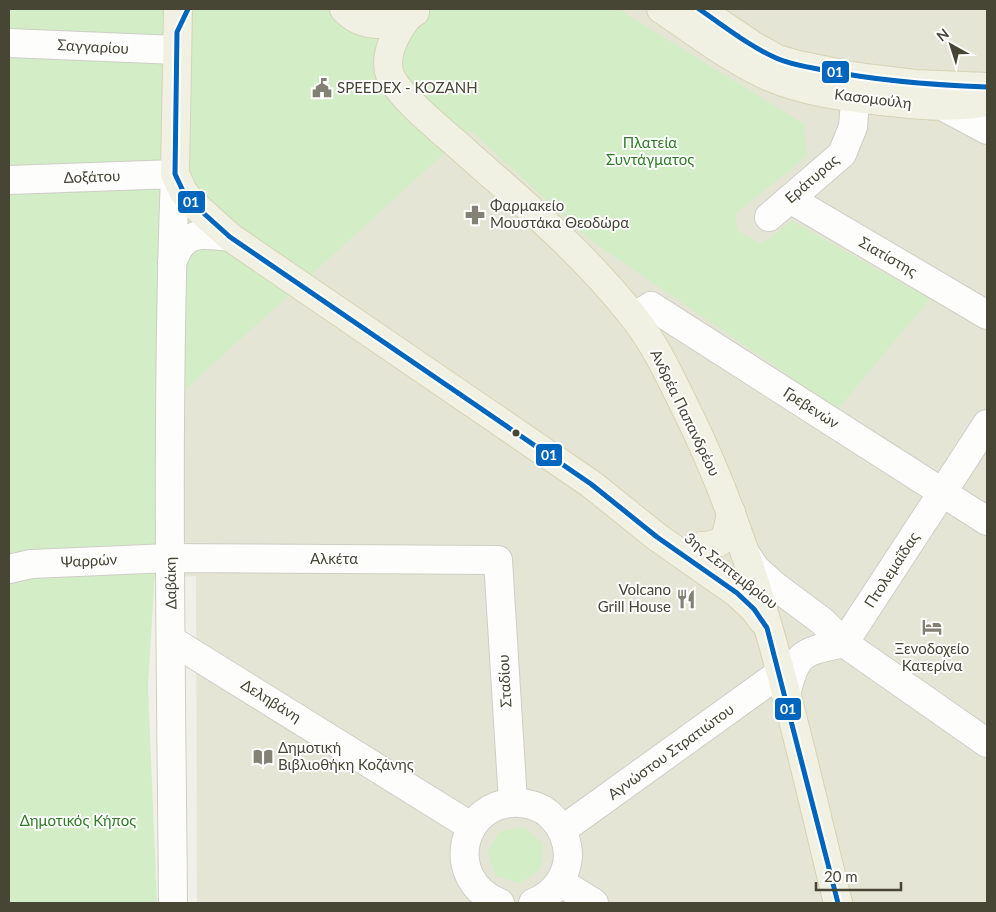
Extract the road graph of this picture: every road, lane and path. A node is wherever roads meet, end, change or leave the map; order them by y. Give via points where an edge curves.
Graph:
1 (661, 9) edge
2 (699, 9) edge
3 (343, 10) edge
4 (412, 13) edge
5 (180, 25) edge
6 (9, 43) edge
7 (987, 87) edge
8 (856, 88) junction
9 (987, 102) edge
10 (944, 107) junction
11 (987, 130) edge
12 (175, 174) junction
13 (9, 180) edge
14 (790, 199) junction
15 (769, 217) dead end
16 (230, 237) junction
17 (172, 262) junction
18 (987, 315) edge
19 (634, 317) junction
20 (987, 424) edge
21 (591, 484) junction
22 (943, 492) junction
23 (731, 512) junction
24 (987, 521) edge
25 (701, 546) junction
26 (745, 553) junction
27 (170, 558) junction
28 (498, 560) joint
29 (9, 569) edge
30 (756, 590) junction
31 (767, 628) junction
32 (171, 640) junction
33 (844, 643) junction
34 (783, 684) junction
35 (987, 743) edge
36 (513, 802) junction
37 (472, 827) junction
38 (562, 830) junction
39 (560, 882) junction
40 (480, 899) edge
41 (173, 903) edge
42 (533, 903) edge
43 (594, 903) edge
44 (838, 903) edge

1 - 8 main road, Κασομούλη via 769,77 808,90
2 - 8 main road, Κασομούλη via 777,59
3 - 4 main road via 362,21 380,25 398,22
4 - 19 main road, Ανδρέα Παπανδρέου via 399,29 390,52 390,75 397,87 592,267
5 - 6 street, Σαγγαρίου
5 - 12 main road
7 - 8 main road, Κασομούλη via 915,84
8 - 10 main road, Κασομούλη
8 - 14 street, Εράτυρας via 853,127 842,154
9 - 10 main road, Κασομούλη
10 - 11 street
12 - 13 street, Δοξάτου
12 - 16 main road, 3ης Σεπτεμβρίου via 190,202
12 - 17 street, Δαβάκη
14 - 15 street, Εράτυρας
14 - 18 street, Σιατίστης
16 - 17 street via 206,234 192,237 183,242
16 - 21 main road, 3ης Σεπτεμβρίου
17 - 27 street, Δαβάκη
19 - 22 street, Γρεβενών via 651,306
19 - 23 main road, Ανδρέα Παπανδρέου via 657,353 691,420
20 - 22 street, Πτολεμαΐδας
21 - 25 main road, 3ης Σεπτεμβρίου
21 - 31 main road, 3ης Σεπτεμβρίου via 657,537 737,593
22 - 24 street, Γρεβενών
22 - 33 street, Πτολεμαΐδας
23 - 25 main road via 723,540
23 - 26 main road, Ανδρέα Παπανδρέου
25 - 30 main road, 3ης Σεπτεμβρίου
26 - 30 main road, Ανδρέα Παπανδρέου
26 - 33 street, 3ης Σεπτεμβρίου via 756,569 822,621
27 - 28 street, Αλκέτα
27 - 29 street, Ψαρρών via 31,564
27 - 32 street, Δαβάκη
28 - 36 street, Σταδίου
30 - 31 main road, Ανδρέα Παπανδρέου
30 - 33 street, 3ης Σεπτεμβρίου via 817,634
31 - 34 main road, Ανδρέα Παπανδρέου
32 - 37 street, Δεληβάνη
32 - 41 street, Δαβάκη
33 - 34 street via 810,650 798,660
33 - 35 street, 3ης Σεπτεμβρίου
34 - 38 street, Αγνώστου Στρατιώτου
34 - 44 main road, Ανδρέα Παπανδρέου
36 - 37 street via 485,813
36 - 38 street via 536,806 547,812
37 - 40 street via 464,860
38 - 39 street via 568,851
39 - 42 street via 552,892
39 - 43 street

